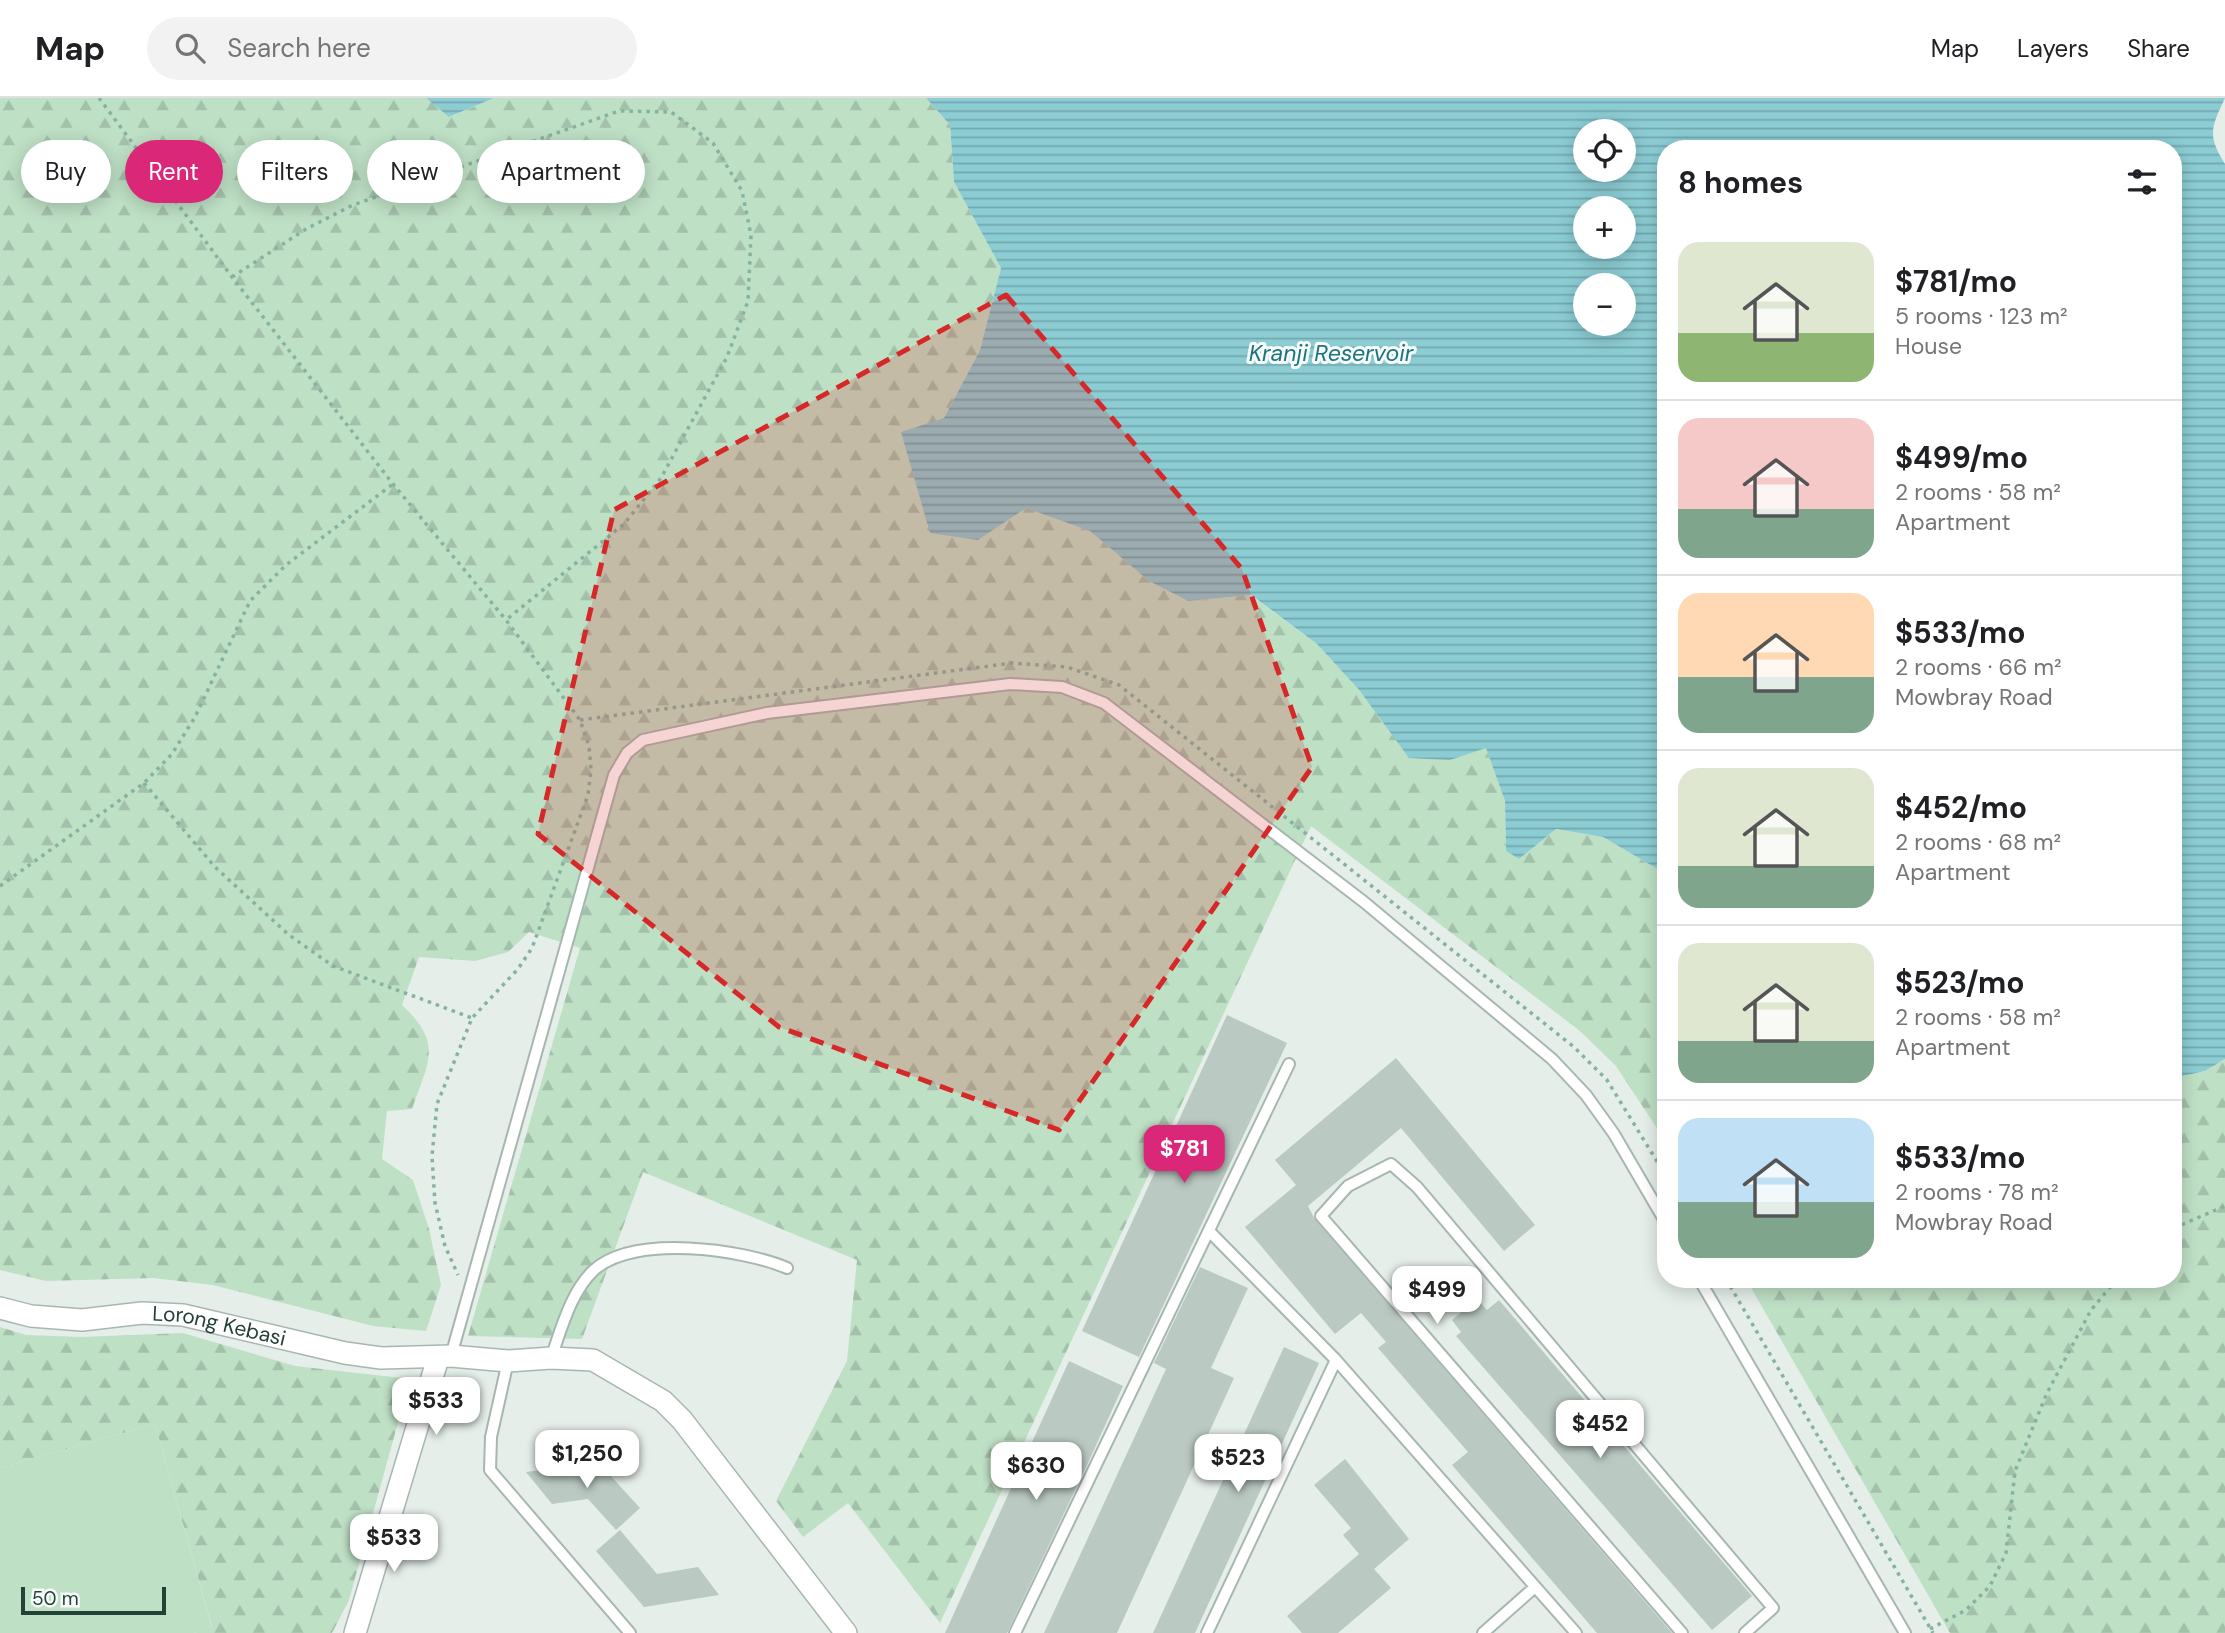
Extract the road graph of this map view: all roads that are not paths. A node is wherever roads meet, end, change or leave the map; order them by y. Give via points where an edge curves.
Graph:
1 (1289, 1064) dead end
2 (1657, 1208) edge
3 (1210, 1232) junction
4 (788, 1268) dead end
5 (1704, 1288) edge
6 (0, 1308) edge
7 (445, 1357) junction
8 (551, 1357) junction
9 (508, 1360) junction
10 (1336, 1360) junction
11 (1535, 1587) junction
12 (355, 1633) edge
13 (630, 1633) edge
14 (846, 1633) edge
15 (1015, 1633) edge
16 (1207, 1633) edge
17 (1483, 1633) edge
18 (1576, 1633) edge
19 (1682, 1633) edge
20 (1745, 1633) edge
21 (1905, 1633) edge

1 - 3 lane
2 - 7 lane via 1614,1134 1561,1068 1364,902 1104,703 1062,687 1010,684 767,713 643,740 627,753 614,775 469,1299
3 - 10 lane
3 - 15 lane
4 - 8 lane via 762,1258 690,1250 664,1249 612,1260 594,1270 581,1287
5 - 21 lane
6 - 7 street, Lorong Kebasi via 82,1320 142,1313 183,1315 345,1353 381,1358
7 - 9 street, Lorong Kebasi
7 - 12 street
8 - 9 street, Lorong Kebasi
8 - 14 street, Lorong Kebasi via 593,1360 663,1401
9 - 13 lane via 491,1437 490,1470
10 - 11 lane
10 - 16 lane
11 - 17 lane
11 - 18 lane
19 - 20 lane via 1321,1216 1348,1186 1391,1164 1417,1187 1773,1608

